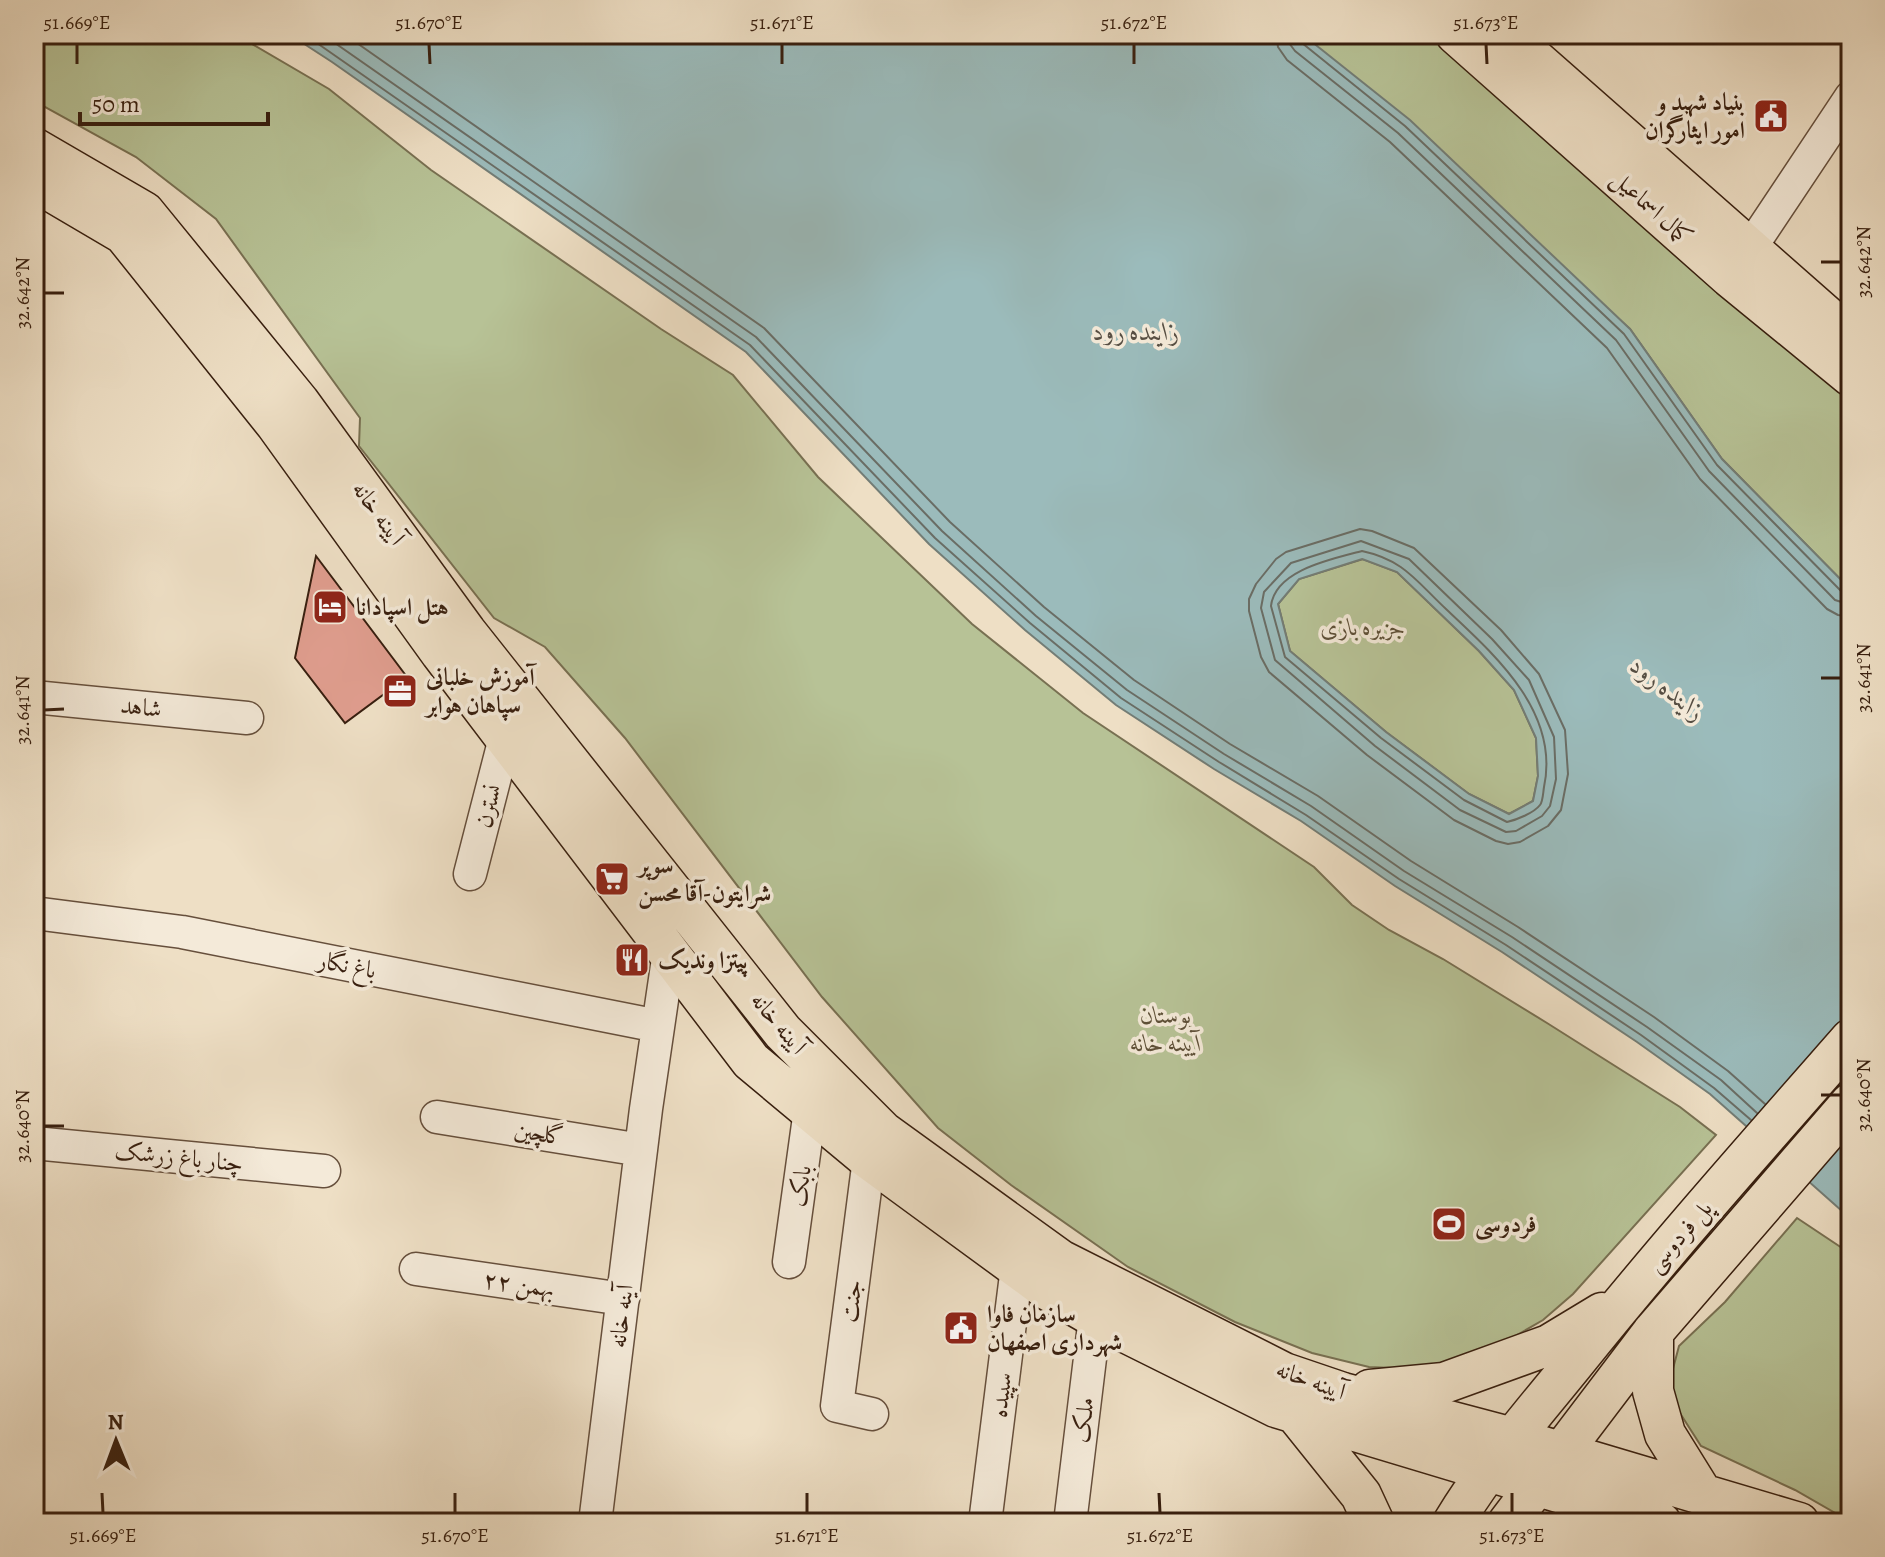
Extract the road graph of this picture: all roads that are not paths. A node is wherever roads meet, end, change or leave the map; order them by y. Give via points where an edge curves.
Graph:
1 (1456, 34) edge
2 (1505, 42) edge
3 (1851, 97) edge
4 (34, 148) edge
5 (34, 181) edge
6 (1740, 264) junction
7 (1851, 338) edge
8 (1851, 376) edge
9 (34, 697) edge
10 (247, 718) dead end
11 (505, 738) junction
12 (470, 874) dead end
13 (34, 913) edge
14 (669, 952) junction
15 (658, 1026) junction
16 (1851, 1039) edge
17 (1851, 1103) edge
18 (810, 1110) junction
19 (437, 1117) dead end
20 (34, 1143) edge
21 (641, 1150) junction
22 (869, 1159) junction
23 (324, 1171) dead end
24 (789, 1262) dead end
25 (1017, 1267) junction
26 (416, 1269) dead end
27 (1626, 1298) junction
28 (623, 1299) junction
29 (1095, 1317) junction
30 (1653, 1332) junction
31 (1343, 1393) junction
32 (872, 1414) dead end
33 (1296, 1414) junction
34 (1513, 1438) junction
35 (1561, 1454) junction
36 (1488, 1470) junction
37 (1535, 1486) junction
38 (1701, 1492) junction
39 (595, 1523) edge
40 (985, 1523) edge
41 (1070, 1523) edge
42 (1374, 1523) edge
43 (1453, 1523) edge
44 (1508, 1523) edge
45 (1661, 1523) edge
46 (1799, 1523) edge

1 - 2 main road, کمال اسماعیل
2 - 6 main road, کمال اسماعیل
3 - 6 street
4 - 31 main road, آیینه خانه via 144,212 299,402 466,632 783,1032 883,1132 1060,1260 1284,1373
5 - 11 main road, آیینه خانه via 124,234 276,424
6 - 7 main road, کمال اسماعیل
6 - 8 main road, کمال اسماعیل
9 - 10 street, شاهد
11 - 12 street, نسترن
11 - 14 main road, آیینه خانه
13 - 15 street, باغ نگار via 182,932
14 - 15 street, آینه خانه
14 - 18 main road, آیینه خانه via 751,1061
15 - 21 street, آینه خانه
16 - 27 main road, پل فردوسی
17 - 30 main road, پل فردوسی
18 - 22 main road, آیینه خانه
18 - 24 street, بابک
19 - 21 street, گلچین
20 - 23 street, چنار باغ زرشک
21 - 28 street, آینه خانه
22 - 25 main road, آیینه خانه
22 - 32 street, جنت via 837,1406
25 - 29 main road, آیینه خانه
25 - 40 street, سپیده
26 - 28 street, ۲۲ بهمن
27 - 31 main road via 1549,1345 1444,1383
27 - 34 main road, پل فردوسی
28 - 39 street, آینه خانه
29 - 33 main road, آیینه خانه
29 - 41 street, ملک
30 - 35 main road, پل فردوسی
30 - 38 main road via 1653,1391 1665,1434
31 - 34 main road, آیینه خانه
33 - 36 main road, آیینه خانه
33 - 42 main road via 1361,1495
34 - 35 main road, آیینه خانه
34 - 36 main road, پل فردوسی
35 - 37 main road, پل فردوسی
35 - 38 main road, آیینه خانه
36 - 37 main road, آیینه خانه
36 - 43 main road, پل فردوسی
37 - 44 main road, پل فردوسی
37 - 45 main road, آیینه خانه
38 - 46 main road, آیینه خانه

